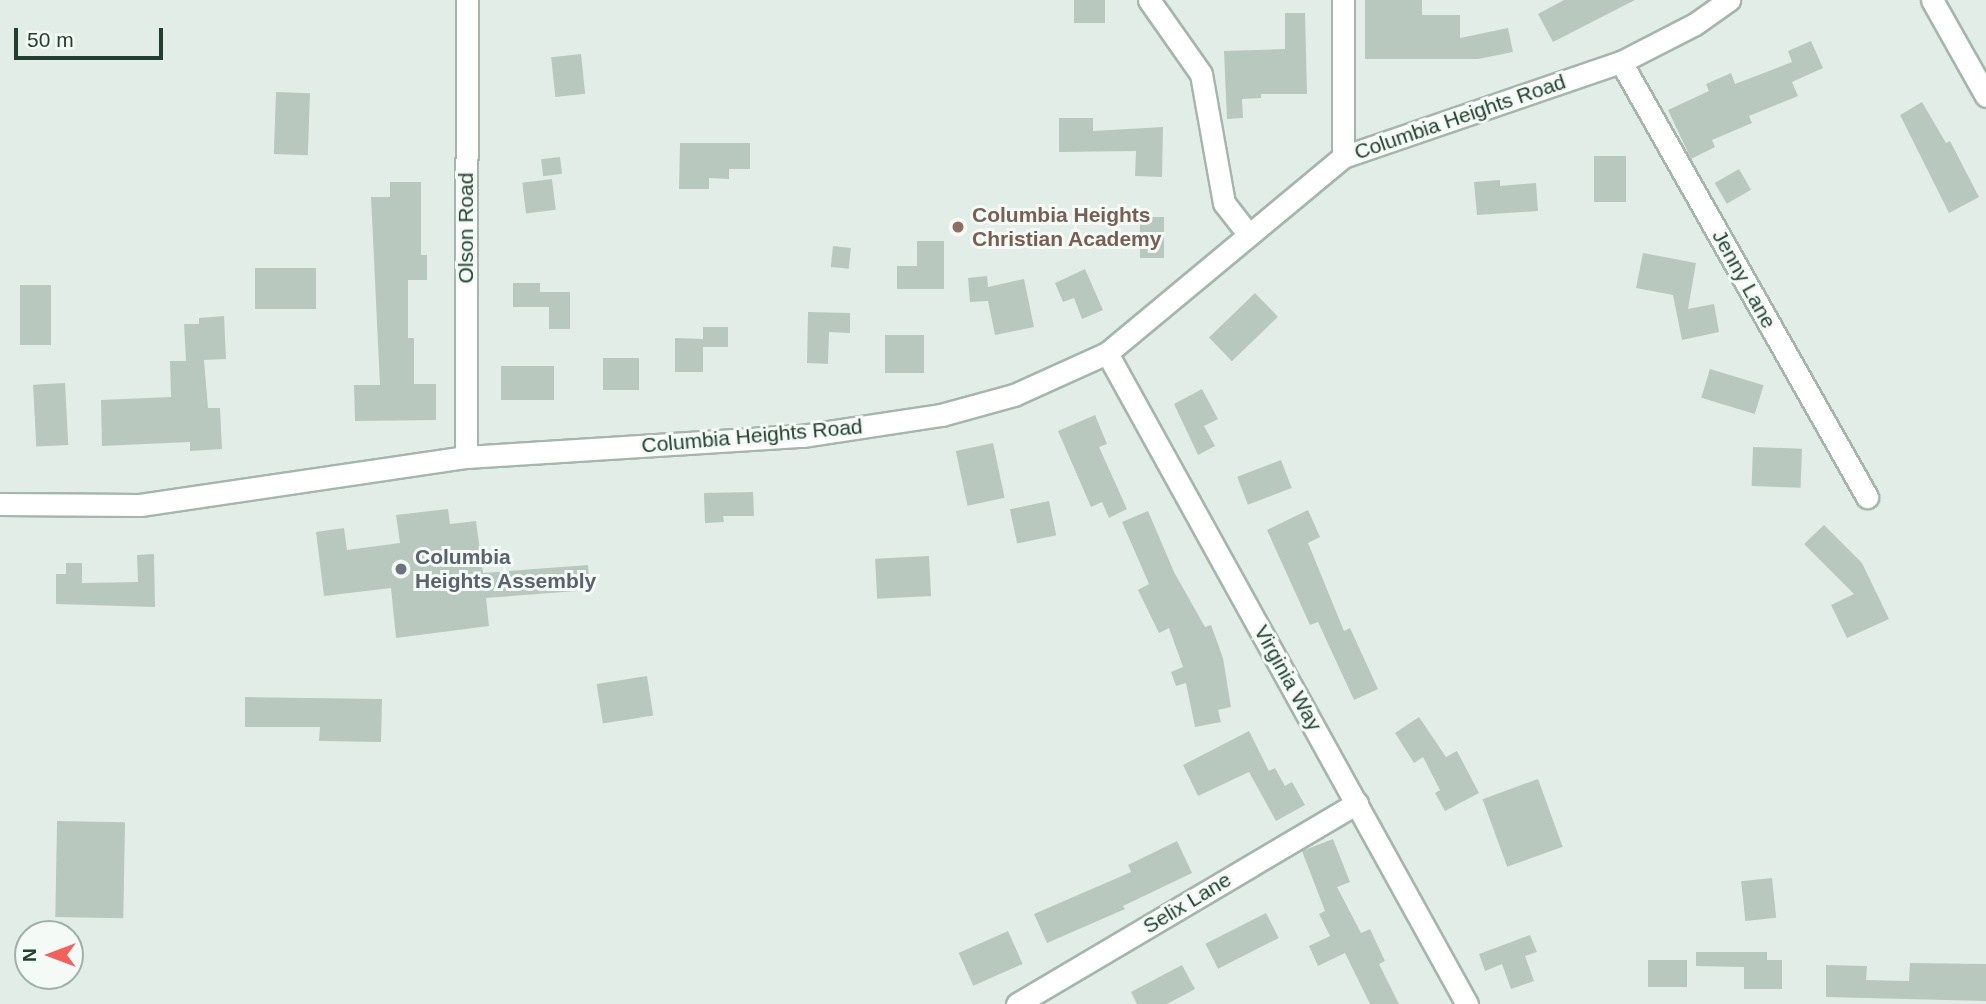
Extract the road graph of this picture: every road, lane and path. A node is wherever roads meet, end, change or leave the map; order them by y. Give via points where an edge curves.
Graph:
1 (467, 0) edge
2 (1149, 0) edge
3 (1343, 0) edge
4 (1729, 0) edge
5 (1932, 0) edge
6 (1621, 62) junction
7 (1986, 96) edge
8 (1343, 157) junction
9 (1247, 232) junction
10 (1107, 353) junction
11 (466, 457) junction
12 (1867, 497) dead end
13 (0, 504) edge
14 (1357, 803) junction
15 (1017, 1004) edge
16 (1467, 1004) edge

1 - 11 street, Olson Road
2 - 9 street via 1201,74 1224,203
3 - 8 street
4 - 6 street, Columbia Heights Road via 1695,24
5 - 7 street
6 - 8 street, Columbia Heights Road
6 - 12 street, Jenny Lane
8 - 9 street, Columbia Heights Road
9 - 10 street, Columbia Heights Road
10 - 11 street, Columbia Heights Road via 1014,395 941,415 802,436
10 - 14 street, Virginia Way
11 - 13 street, Columbia Heights Road via 156,504
14 - 15 street, Selix Lane
14 - 16 street, Virginia Way

